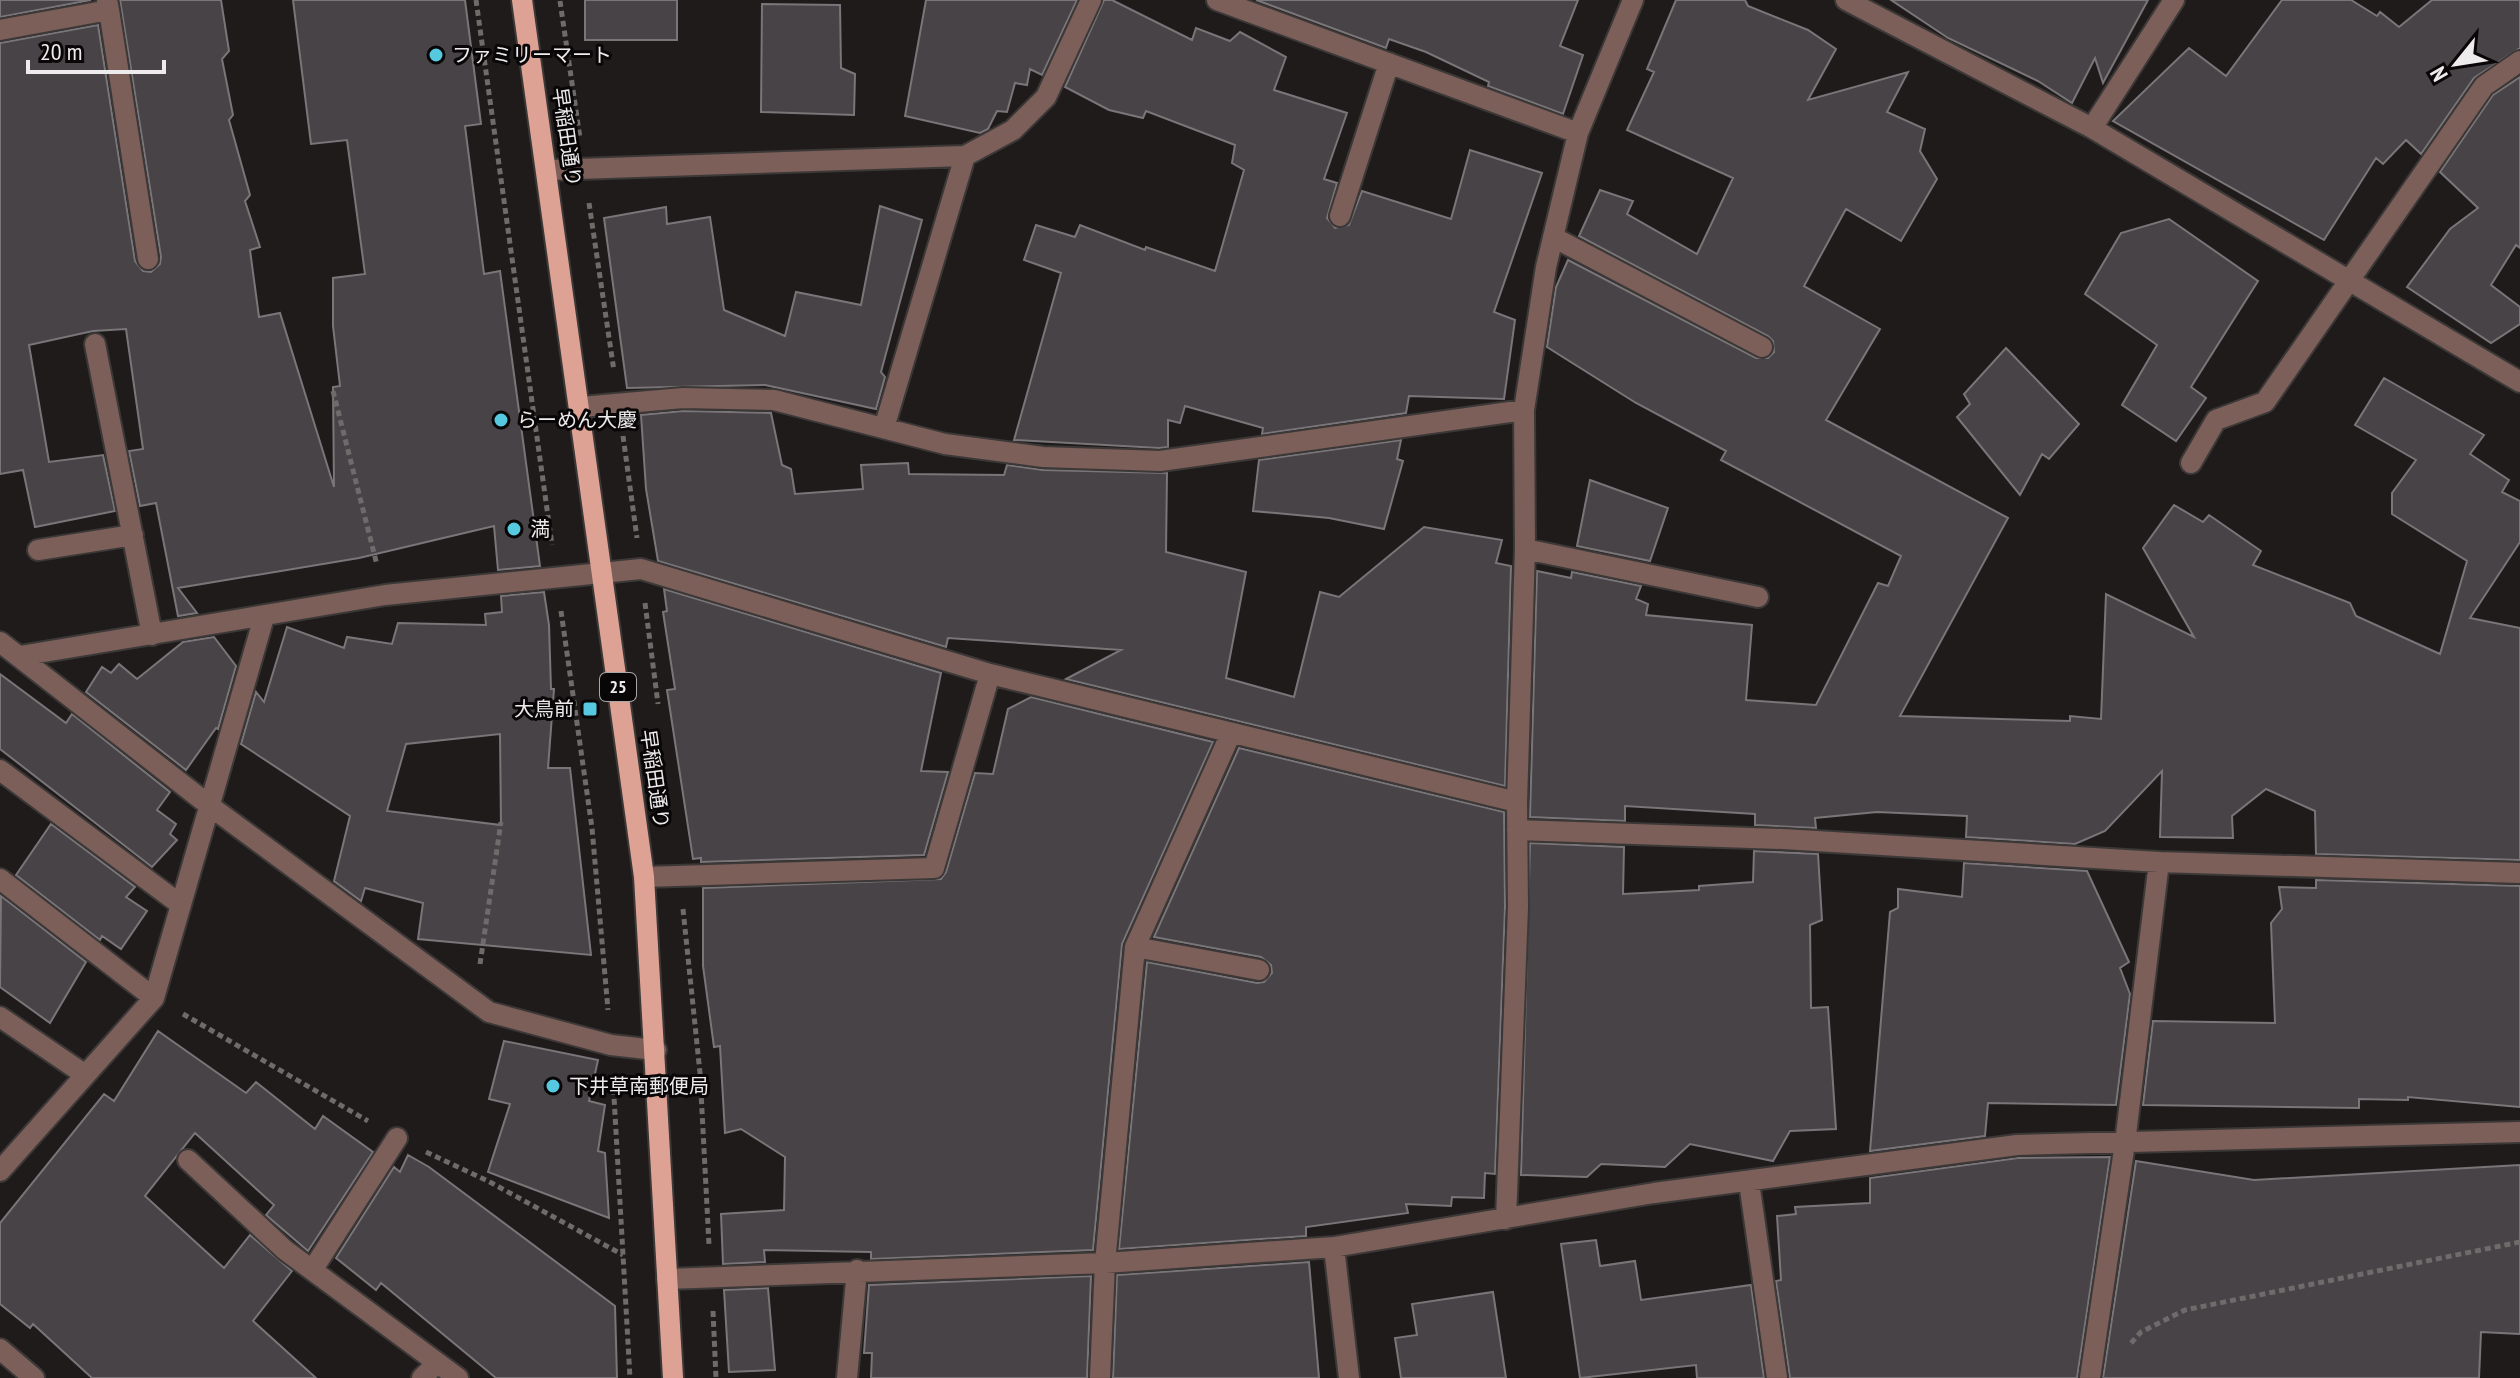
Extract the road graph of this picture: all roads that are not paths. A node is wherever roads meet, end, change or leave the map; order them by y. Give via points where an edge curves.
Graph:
1 (522, 0) edge
2 (1091, 0) edge
3 (1217, 0) edge
4 (1633, 0) edge
5 (1846, 0) edge
6 (2174, 0) edge
7 (108, 5) edge
8 (0, 30) edge
9 (2520, 61) edge
10 (1389, 63) junction
11 (2092, 128) junction
12 (1578, 133) junction
13 (965, 156) junction
14 (548, 170) junction
15 (1340, 216) dead end
16 (1553, 237) junction
17 (148, 259) dead end
18 (2347, 280) junction
19 (95, 344) dead end
20 (1762, 347) dead end
21 (2520, 382) edge
22 (581, 407) junction
23 (1524, 410) junction
24 (884, 428) junction
25 (2191, 463) dead end
26 (133, 535) junction
27 (1525, 549) junction
28 (38, 550) dead end
29 (601, 572) junction
30 (1758, 597) dead end
31 (264, 617) junction
32 (152, 635) junction
33 (0, 642) edge
34 (20, 656) junction
35 (990, 674) junction
36 (1231, 733) junction
37 (0, 770) edge
38 (1517, 802) junction
39 (210, 806) junction
40 (1517, 830) junction
41 (2159, 862) junction
42 (2520, 873) edge
43 (644, 877) junction
44 (0, 879) edge
45 (181, 905) junction
46 (1135, 947) junction
47 (1259, 970) dead end
48 (154, 998) junction
49 (0, 1017) edge
50 (656, 1050) junction
51 (84, 1074) junction
52 (2520, 1132) edge
53 (397, 1138) dead end
54 (2125, 1143) junction
55 (188, 1160) dead end
56 (0, 1171) edge
57 (1749, 1182) junction
58 (1506, 1219) junction
59 (1334, 1247) junction
60 (1105, 1263) junction
61 (313, 1269) junction
62 (857, 1270) junction
63 (667, 1279) junction
64 (0, 1349) edge
65 (437, 1363) junction
66 (2090, 1377) edge
67 (34, 1378) edge
68 (422, 1378) edge
69 (458, 1378) edge
70 (673, 1378) edge
71 (847, 1378) edge
72 (1100, 1378) edge
73 (1349, 1378) edge
74 (1777, 1378) edge

1 - 14 main road, 早稲田通り / 25
2 - 13 street via 1046,97 1013,130
3 - 10 street
4 - 12 street
5 - 11 street
6 - 11 street
7 - 8 street
7 - 17 street
9 - 18 street via 2484,86
10 - 12 street
10 - 15 street
11 - 18 street
12 - 16 street
13 - 14 street
13 - 24 street
14 - 22 main road, 早稲田通り / 25
16 - 20 street
16 - 23 street
18 - 21 street
18 - 25 street via 2265,402 2216,420
19 - 26 street
22 - 24 street via 683,398 774,400
22 - 29 main road, 早稲田通り / 25
23 - 24 street via 1160,461 1043,457 945,444
23 - 27 street
26 - 28 street
26 - 32 street
27 - 30 street
27 - 38 street
29 - 31 street via 385,595
29 - 35 street via 641,569
29 - 43 main road, 早稲田通り / 25
31 - 32 street
31 - 39 street
32 - 34 street
33 - 34 street
34 - 39 street
35 - 36 street
35 - 43 street via 934,868
36 - 38 street
36 - 46 street
37 - 45 street
38 - 40 street
39 - 45 street
39 - 50 street via 489,1012 611,1045
40 - 41 street via 1783,839
40 - 58 street
41 - 42 street
41 - 54 street
43 - 50 main road, 早稲田通り / 25
44 - 48 street
45 - 48 street
46 - 47 street
46 - 60 street
48 - 51 street
49 - 51 street
50 - 63 main road, 早稲田通り / 25
51 - 56 street
52 - 54 street
53 - 61 street
54 - 57 street via 2017,1145
54 - 66 street
55 - 61 street via 285,1250
57 - 58 street
57 - 74 street
58 - 59 street
59 - 60 street
59 - 73 street
60 - 62 street
60 - 72 street
61 - 65 street
62 - 63 street
62 - 71 street
63 - 70 main road, 早稲田通り / 25
64 - 67 street
65 - 68 street
65 - 69 street

